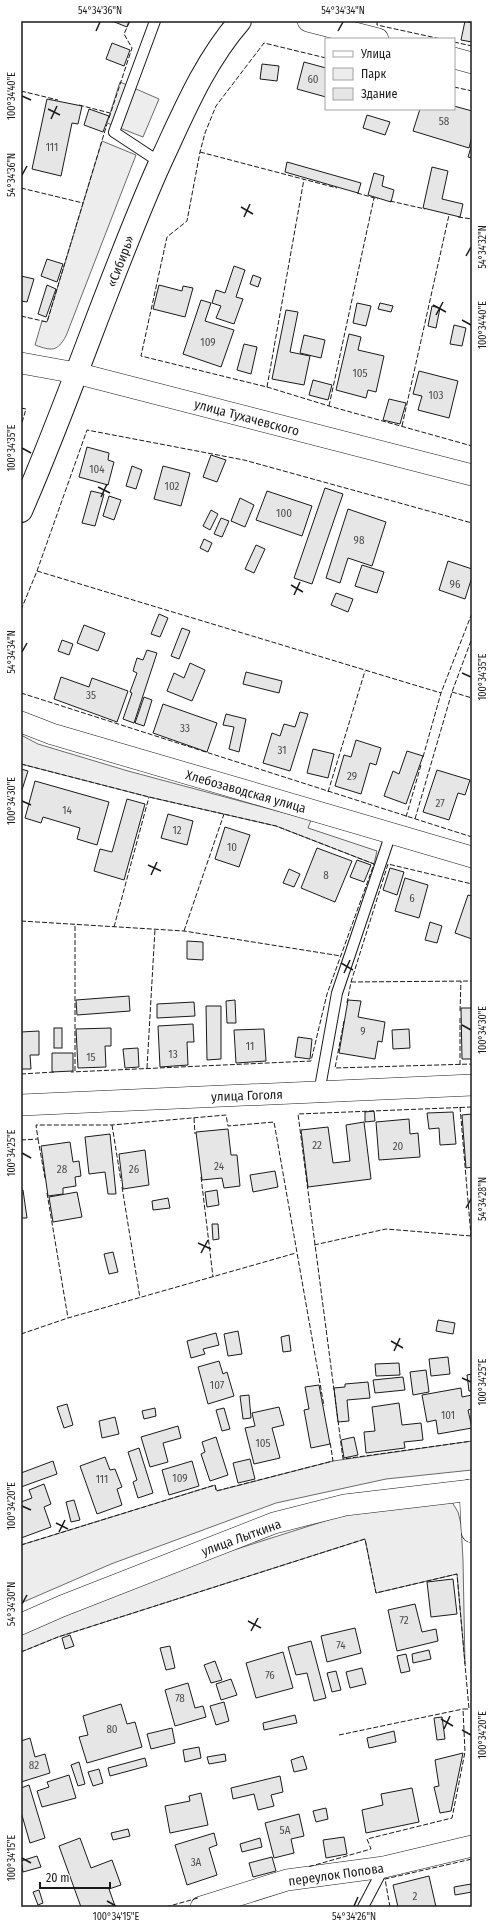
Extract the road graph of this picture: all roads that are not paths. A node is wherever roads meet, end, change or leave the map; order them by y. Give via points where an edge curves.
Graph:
1 (155, 21) edge
2 (240, 21) edge
3 (308, 21) edge
4 (374, 38) edge
5 (455, 58) edge
6 (472, 63) edge
7 (161, 163) junction
8 (21, 363) edge
9 (76, 373) junction
10 (472, 475) edge
11 (21, 512) edge
12 (21, 722) edge
13 (390, 833) junction
14 (472, 857) edge
15 (472, 1085) edge
16 (320, 1092) junction
17 (21, 1105) edge
18 (471, 1490) edge
19 (472, 1532) edge
20 (21, 1624) edge
21 (472, 1846) edge
22 (384, 1867) junction
23 (202, 1907) edge
24 (363, 1907) edge

1 - 7 lane via 114,132
2 - 7 highway, «Сибирь» via 209,64
3 - 4 street
5 - 6 street
7 - 9 highway, «Сибирь»
8 - 9 street, улица Тухачевского
9 - 10 street, улица Тухачевского
9 - 11 highway, «Сибирь»
12 - 13 street, Хлебозаводская улица via 52,734
13 - 14 street, Хлебозаводская улица
13 - 16 lane via 337,993
15 - 16 street, улица Гоголя
16 - 17 street, улица Гоголя
18 - 19 street
18 - 20 street, улица Лыткина via 345,1505 274,1523
21 - 22 street, переулок Попова
22 - 23 street, переулок Попова via 287,1880
22 - 24 lane

